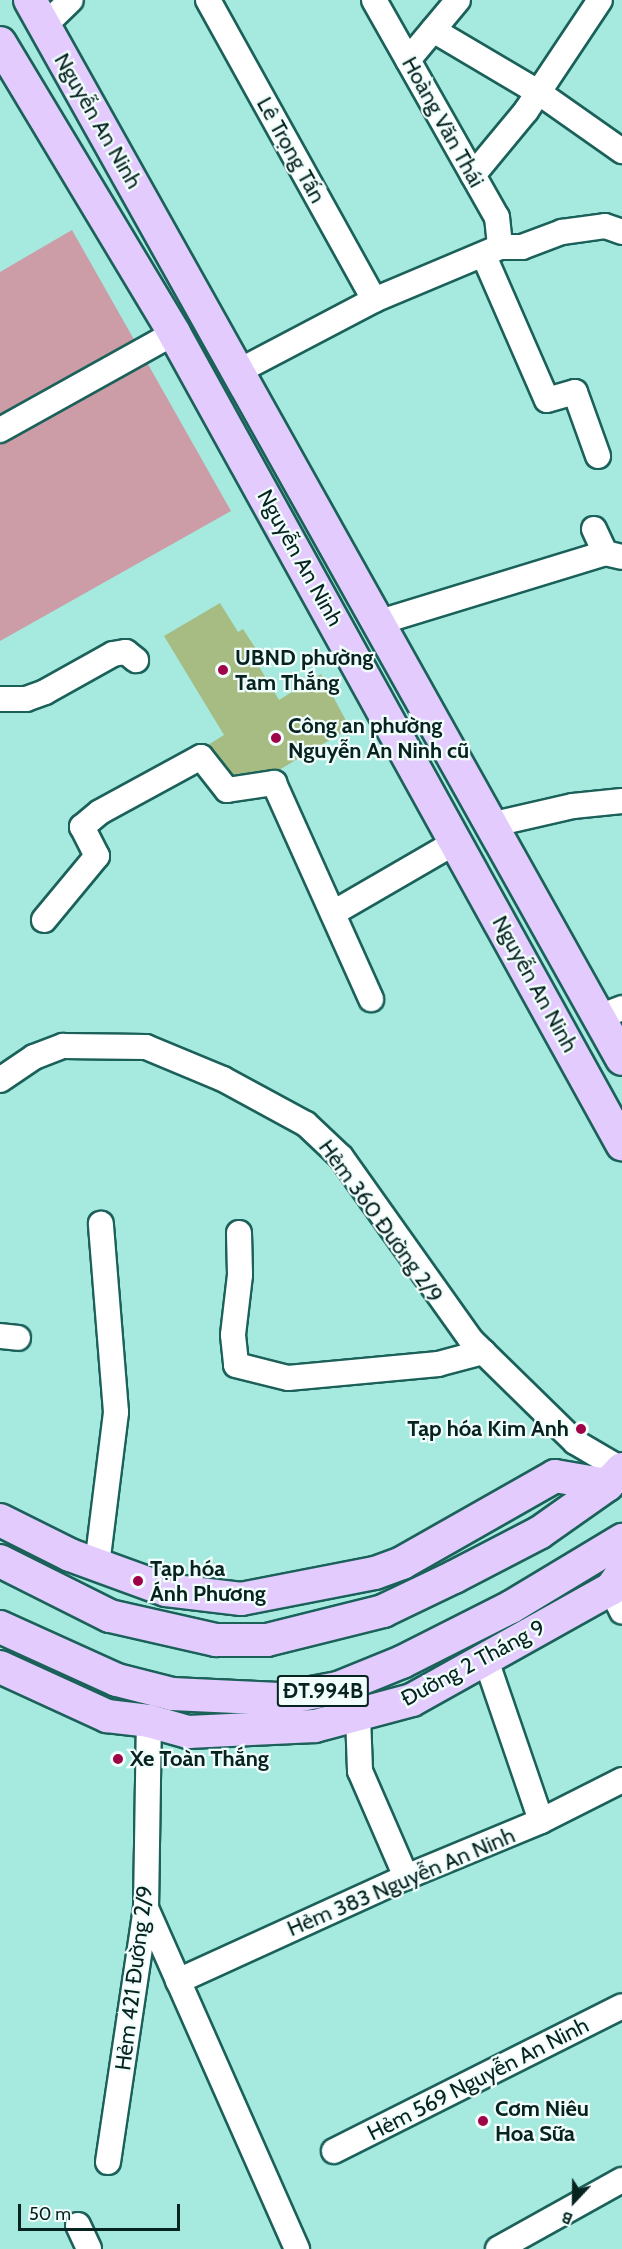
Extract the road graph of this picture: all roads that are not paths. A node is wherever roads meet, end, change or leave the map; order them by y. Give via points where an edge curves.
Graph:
1 (71, 0) edge
2 (208, 0) edge
3 (374, 0) edge
4 (458, 0) edge
5 (600, 0) edge
6 (37, 13) edge
7 (433, 30) junction
8 (0, 44) edge
9 (408, 60) junction
10 (538, 92) junction
11 (622, 150) edge
12 (473, 175) junction
13 (622, 232) edge
14 (492, 252) junction
15 (374, 300) junction
16 (207, 314) junction
17 (174, 333) junction
18 (238, 371) junction
19 (0, 430) edge
20 (598, 456) dead end
21 (594, 529) dead end
22 (614, 555) edge
23 (380, 622) junction
24 (136, 660) dead end
25 (0, 699) edge
26 (622, 801) edge
27 (490, 825) junction
28 (457, 841) junction
29 (333, 913) junction
30 (44, 920) dead end
31 (371, 999) dead end
32 (610, 1012) edge
33 (622, 1059) edge
34 (1, 1077) edge
35 (622, 1144) edge
36 (101, 1224) dead end
37 (239, 1233) dead end
38 (483, 1352) junction
39 (618, 1482) edge
40 (0, 1520) edge
41 (622, 1539) edge
42 (0, 1561) edge
43 (98, 1565) junction
44 (618, 1591) edge
45 (0, 1627) edge
46 (486, 1660) junction
47 (0, 1667) edge
48 (358, 1716) junction
49 (149, 1721) junction
50 (622, 1780) edge
51 (542, 1821) junction
52 (406, 1877) junction
53 (146, 1908) junction
54 (178, 1981) junction
55 (622, 2006) edge
56 (334, 2151) dead end
57 (108, 2162) dead end
58 (622, 2180) edge
59 (78, 2225) dead end
60 (90, 2249) edge
61 (297, 2249) edge
62 (498, 2249) edge

1 - 6 street
2 - 15 street, Lê Trọng Tấn
3 - 9 street, Hoàng Văn Thái
4 - 7 street
5 - 10 street
6 - 16 main road, Nguyễn An Ninh
7 - 9 street
7 - 10 street
8 - 17 main road, Nguyễn An Ninh
9 - 12 street, Hoàng Văn Thái
10 - 11 street
10 - 12 street
12 - 14 street, Hoàng Văn Thái via 496,217
13 - 14 street via 605,226 562,232 522,247
14 - 15 street
14 - 20 street, Hoàng Văn Thái via 547,400 575,392
15 - 18 street
16 - 17 main road
16 - 18 main road, Nguyễn An Ninh
17 - 19 street
17 - 28 main road, Nguyễn An Ninh
18 - 23 main road, Nguyễn An Ninh
21 - 22 street
22 - 23 street
23 - 27 main road, Nguyễn An Ninh
24 - 25 street via 126,652 113,654 45,692 26,699
26 - 27 street via 573,806
27 - 32 main road, Nguyễn An Ninh
28 - 29 street
28 - 35 main road, Nguyễn An Ninh
29 - 30 street via 274,783 227,790 201,757 100,812 82,827 97,856
29 - 31 street
32 - 33 main road, Nguyễn An Ninh
34 - 38 street, Hẻm 360 Đường 2/9 via 34,1057 63,1046 146,1047 223,1079 306,1124 341,1158 448,1313
36 - 43 street via 116,1412
37 - 38 street via 240,1275 233,1335 236,1365 288,1378 438,1364
38 - 39 street, Hẻm 360 Đường 2/9
39 - 42 main road via 539,1533 383,1611 267,1640 216,1640 110,1617
39 - 43 main road via 555,1476 402,1563 375,1573 241,1599 166,1590
40 - 43 main road
41 - 45 main road, Đường 2 Tháng 9 / ĐT.994B via 511,1607 402,1662 338,1688 279,1699 172,1694 150,1689 117,1680
44 - 46 main road, Đường 2 Tháng 9 / ĐT.994B
46 - 48 main road, Đường 2 Tháng 9 / ĐT.994B via 412,1700
46 - 51 street
47 - 49 main road, Đường 2 Tháng 9 / ĐT.994B via 106,1716
48 - 49 main road, Đường 2 Tháng 9 / ĐT.994B via 315,1726 239,1731 188,1732
48 - 52 street via 360,1771
49 - 53 street, Hẻm 421 Đường 2/9
50 - 51 street, Hẻm 383 Nguyễn An Ninh
51 - 52 street, Hẻm 383 Nguyễn An Ninh
52 - 54 street, Hẻm 383 Nguyễn An Ninh
53 - 54 street
53 - 57 street, Hẻm 421 Đường 2/9
54 - 61 street
55 - 56 street, Hẻm 569 Nguyễn An Ninh
58 - 62 street
59 - 60 street

